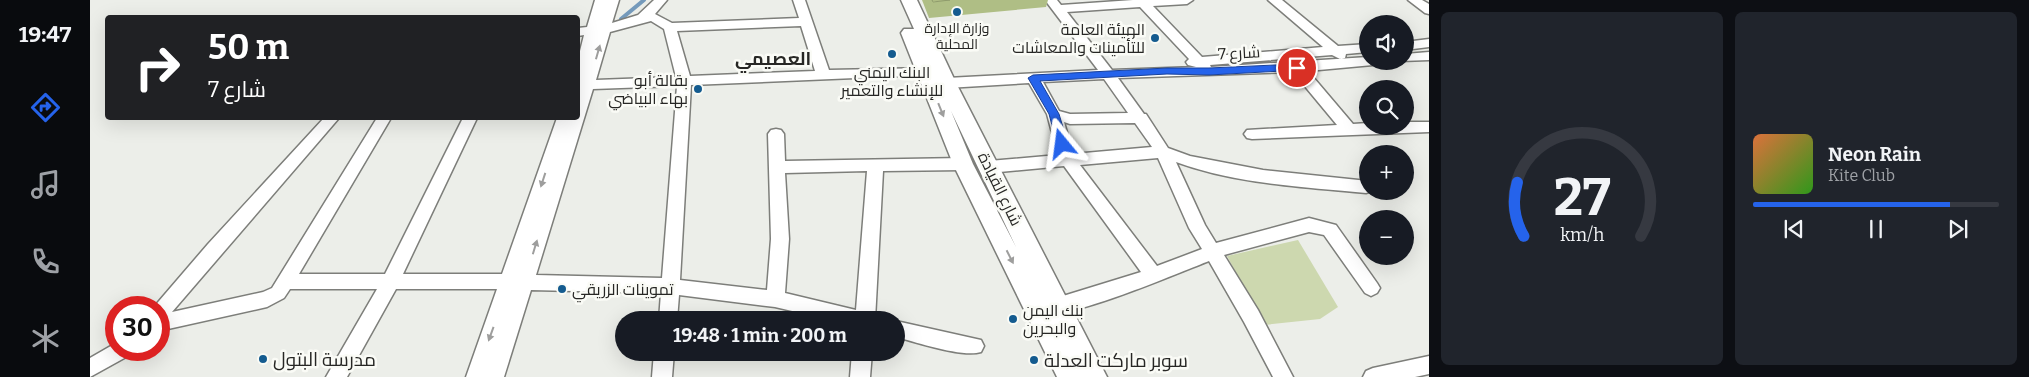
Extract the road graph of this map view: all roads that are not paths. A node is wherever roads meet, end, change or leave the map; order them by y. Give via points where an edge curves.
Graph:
1 (601, 0) edge
2 (613, 0) edge
3 (661, 0) edge
4 (799, 0) edge
5 (897, 0) edge
6 (909, 0) edge
7 (1187, 0) edge
8 (1274, 0) edge
9 (1414, 0) edge
10 (1142, 2) edge
11 (1055, 5) edge
12 (1429, 10) edge
13 (643, 18) junction
14 (806, 22) junction
15 (670, 27) junction
16 (598, 30) junction
17 (580, 32) edge
18 (1429, 43) edge
19 (1414, 45) edge
20 (1359, 49) edge
21 (1335, 51) junction
22 (1429, 56) edge
23 (1414, 57) edge
24 (1198, 61) junction
25 (1359, 63) edge
26 (1348, 64) junction
27 (1297, 68) junction
28 (924, 71) junction
29 (1167, 71) junction
30 (1209, 72) junction
31 (1108, 74) junction
32 (824, 76) junction
33 (1033, 78) junction
34 (684, 81) junction
35 (581, 83) edge
36 (947, 83) junction
37 (1054, 114) junction
38 (1141, 118) junction
39 (330, 120) edge
40 (383, 120) edge
41 (469, 120) edge
42 (563, 120) edge
43 (576, 120) edge
44 (1429, 127) edge
45 (1349, 129) junction
46 (776, 134) dead end
47 (1252, 134) dead end
48 (1163, 152) junction
49 (1067, 159) junction
50 (963, 164) junction
51 (778, 167) junction
52 (875, 167) junction
53 (989, 168) junction
54 (1359, 186) edge
55 (1214, 252) junction
56 (1153, 275) junction
57 (285, 281) junction
58 (517, 282) junction
59 (390, 283) junction
60 (671, 286) junction
61 (1371, 288) dead end
62 (775, 299) junction
63 (170, 301) edge
64 (1057, 306) junction
65 (669, 311) edge
66 (826, 311) edge
67 (866, 311) edge
68 (170, 321) edge
69 (905, 331) edge
70 (974, 346) dead end
71 (1067, 348) junction
72 (105, 359) edge
73 (663, 361) edge
74 (861, 361) edge
75 (1429, 365) edge
76 (90, 368) edge
77 (336, 377) edge
78 (476, 377) edge
79 (494, 377) edge
80 (662, 377) edge
81 (860, 377) edge
82 (1064, 377) edge
83 (1070, 377) edge
84 (1094, 377) edge
85 (1099, 377) edge
86 (1283, 377) edge
87 (1373, 377) edge

1 - 16 street
2 - 16 street
3 - 13 street
4 - 14 street
5 - 28 main road, شارع القيادة
6 - 36 main road, شارع القيادة
7 - 10 street
8 - 21 street
9 - 12 street
10 - 11 street
10 - 24 street
11 - 31 street
13 - 15 street via 653,18
13 - 16 street
14 - 15 street
14 - 32 street
15 - 34 street
16 - 17 street
16 - 35 street
18 - 19 street
20 - 21 street, شارع 7
21 - 24 street, شارع 7
21 - 26 street
22 - 23 street
24 - 29 street, شارع 7
24 - 30 street
25 - 26 street, شارع 7
26 - 27 street, شارع 7
27 - 30 street, شارع 7
27 - 45 street
28 - 32 street
28 -> 50 main road, شارع القيادة
29 - 30 street, شارع 7
29 - 31 street, شارع 7
31 - 33 street, شارع 7
31 - 38 street
32 - 34 street
33 - 36 street, شارع 7
33 - 37 street
34 - 35 street
34 - 60 street
36 - 53 main road, شارع القيادة
37 - 38 street via 1070,119
37 - 49 street
38 - 48 street
39 - 63 street
40 - 57 street
41 - 59 street
42 -> 58 street
58 -> 43 street
44 - 45 street
45 - 47 street
46 - 51 street
48 - 49 street
48 - 54 street via 1184,160 1271,177
48 - 55 street via 1198,228
49 - 53 street
49 - 56 street
50 - 52 street
50 -> 71 main road, شارع القيادة
51 - 52 street
51 - 62 street via 780,239
52 - 67 street
53 - 64 main road, شارع القيادة
55 - 56 street
55 - 61 street via 1309,225 1330,230
55 - 86 street
56 - 64 street
57 - 59 street
57 - 68 street via 267,300
58 - 59 street
58 - 60 street
58 -> 78 street
58 - 79 street
59 - 77 street
60 - 62 street
60 - 65 street
62 - 66 street
64 - 71 main road, شارع القيادة
69 - 70 street
71 - 82 street
71 - 83 main road, شارع القيادة
71 - 84 main road, شارع القيادة
71 - 85 street
72 - 76 street
73 - 80 street
74 - 81 street
75 - 87 street

